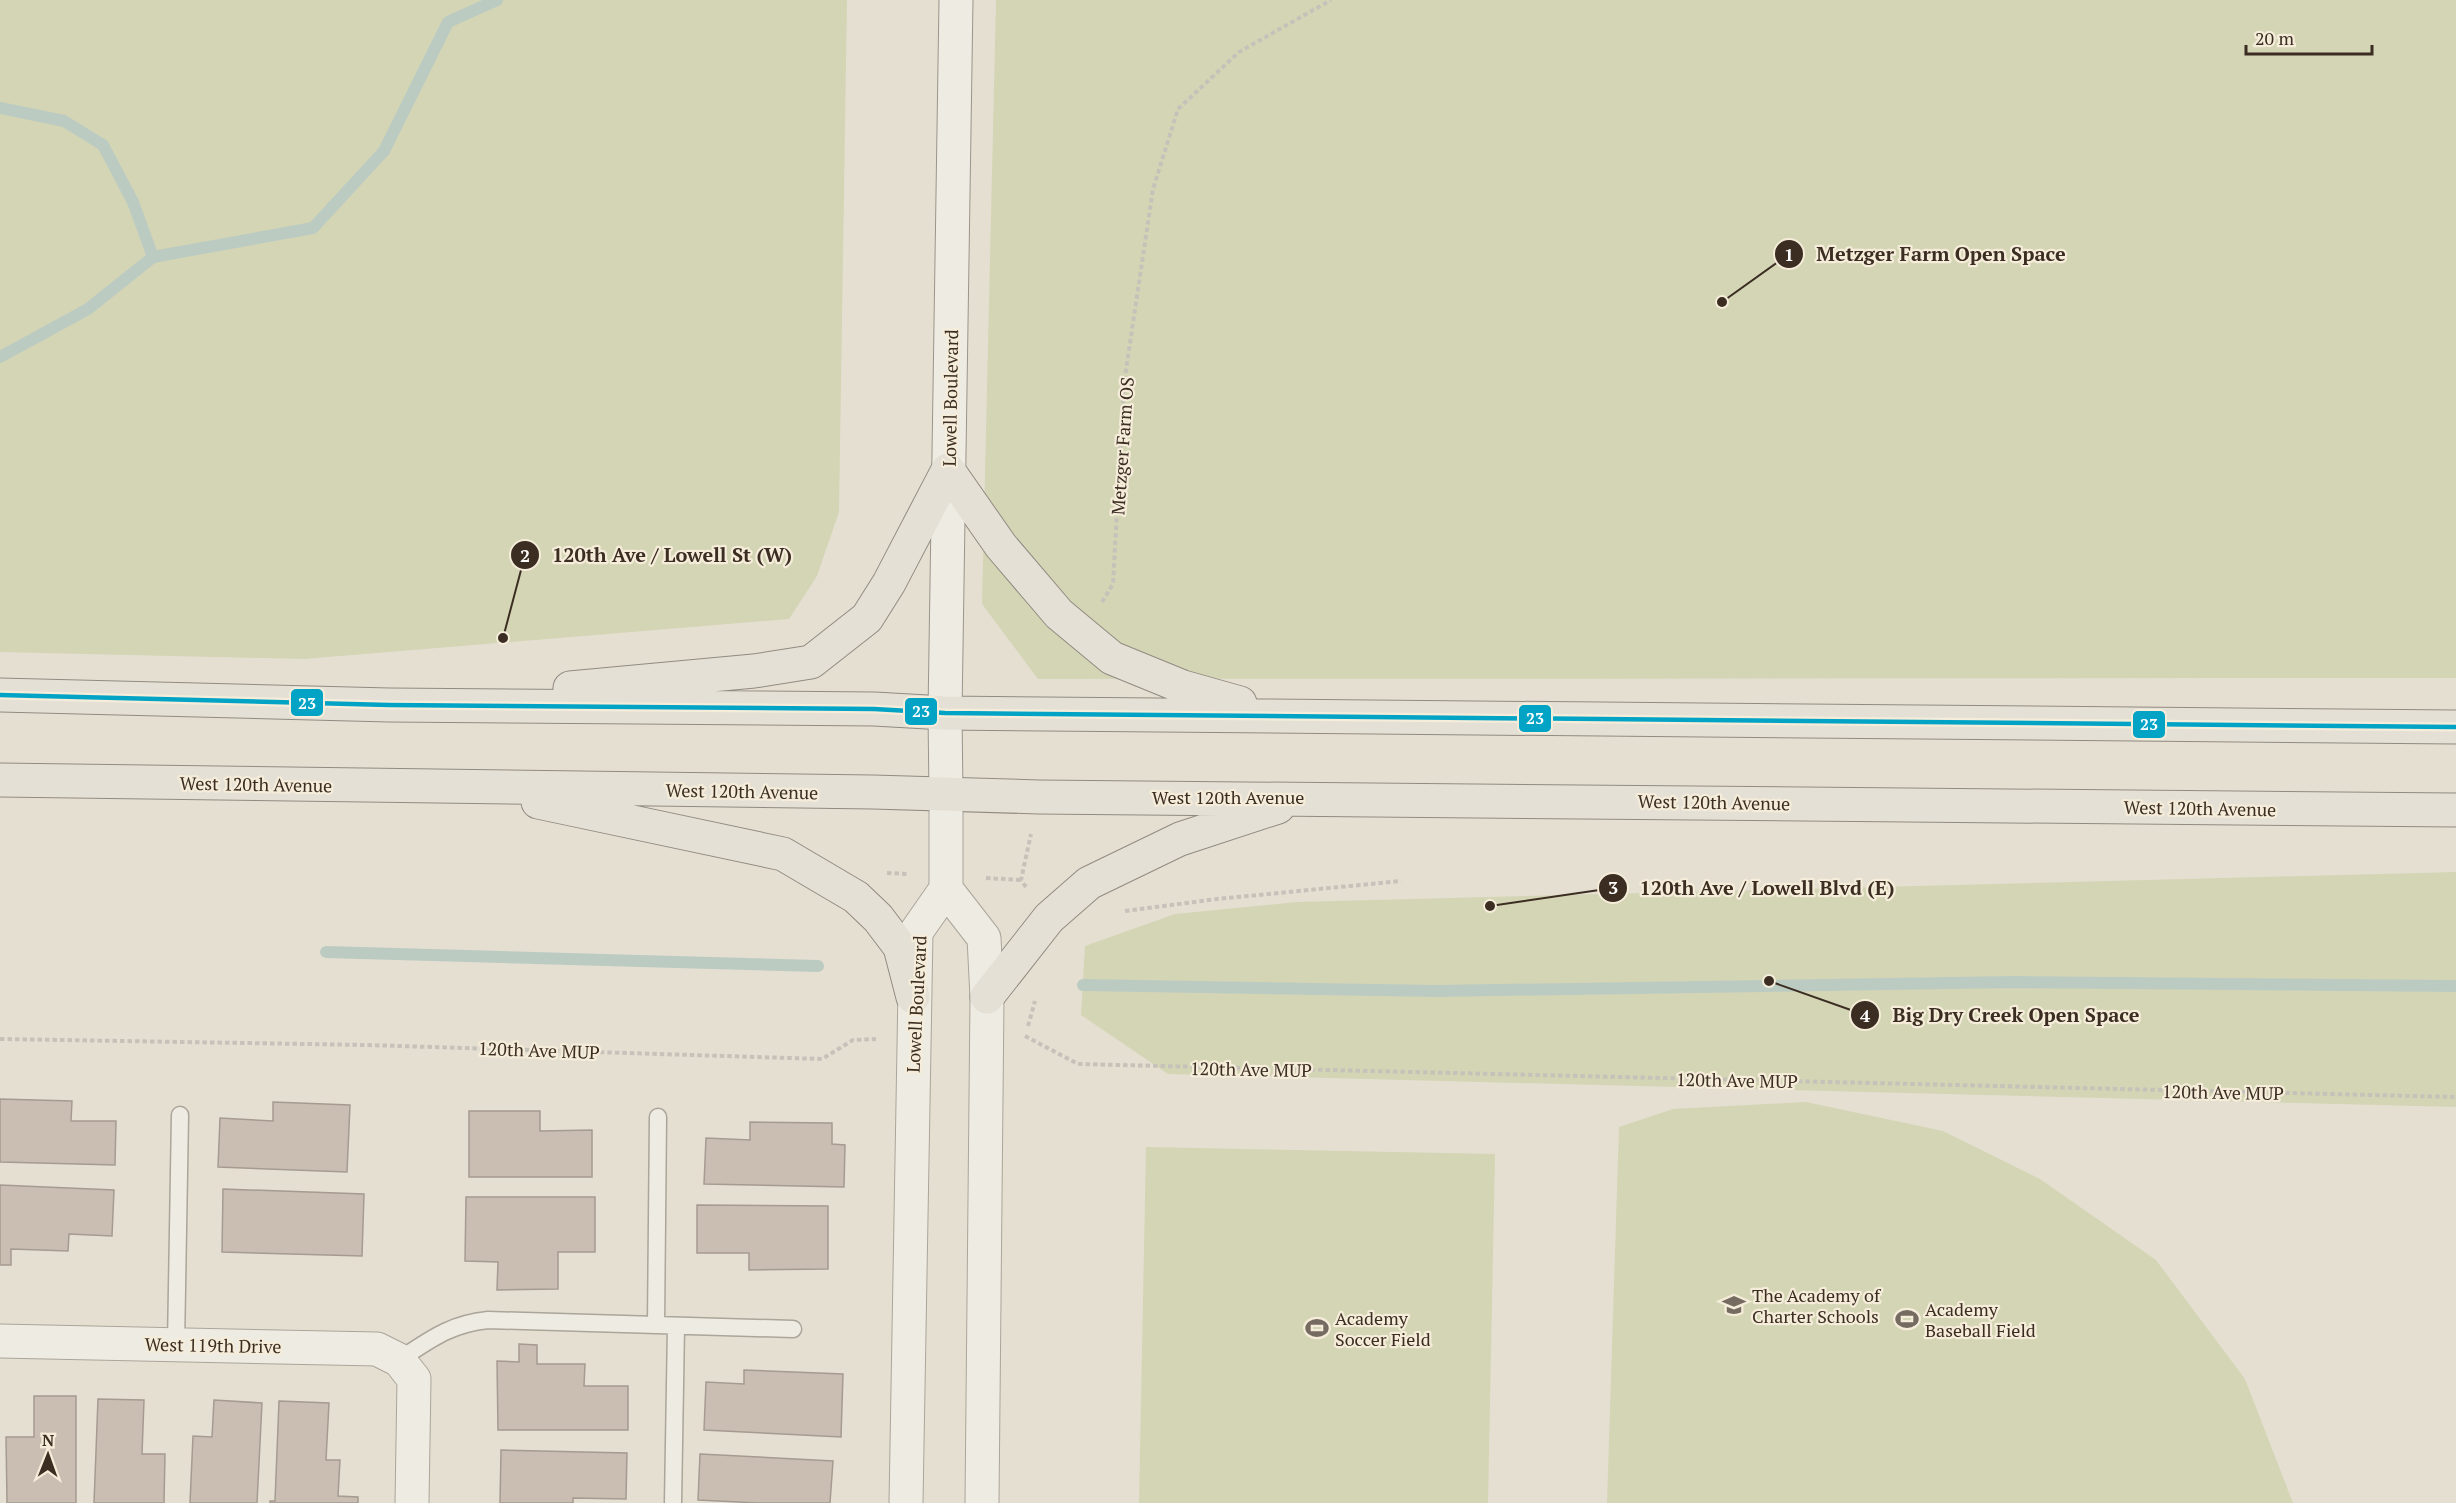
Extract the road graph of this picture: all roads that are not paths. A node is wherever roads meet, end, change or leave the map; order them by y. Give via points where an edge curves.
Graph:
1 (956, 0) edge
2 (948, 470) junction
3 (0, 695) edge
4 (389, 705) junction
5 (945, 713) junction
6 (1282, 715) junction
7 (2456, 727) edge
8 (0, 780) edge
9 (475, 788) junction
10 (945, 795) junction
11 (1306, 798) junction
12 (2456, 810) edge
13 (946, 888) junction
14 (913, 997) junction
15 (987, 998) junction
16 (180, 1116) dead end
17 (658, 1117) dead end
18 (656, 1325) junction
19 (676, 1326) junction
20 (793, 1329) dead end
21 (0, 1341) edge
22 (176, 1345) junction
23 (406, 1369) junction
24 (412, 1503) edge
25 (673, 1503) edge
26 (906, 1503) edge
27 (982, 1503) edge

1 - 2 street, Lowell Boulevard
2 - 4 main road via 867,618 812,662 754,671
2 - 5 street, Lowell Boulevard
2 - 6 main road via 1001,546 1059,614 1112,658 1183,687
3 - 4 main road
4 - 5 main road
5 - 6 main road
5 - 10 street, Lowell Boulevard
6 - 7 main road
8 - 9 main road, West 120th Avenue
9 - 10 main road, West 120th Avenue
9 - 14 main road via 783,854 855,897 878,918 900,947
10 - 11 main road, West 120th Avenue
10 - 13 street, Lowell Boulevard
11 - 12 main road, West 120th Avenue
11 - 15 main road via 1180,839 1089,883 1049,918
13 - 14 street, Lowell Boulevard via 915,932
13 - 15 street via 984,938
14 - 26 street, Lowell Boulevard
15 - 27 street
16 - 22 lane
17 - 18 lane
18 - 19 lane
18 - 23 lane via 488,1320 465,1323 442,1332
19 - 20 lane
19 - 25 lane
21 - 22 street, West 119th Drive
22 - 23 street, West 119th Drive via 377,1349
23 - 24 street

